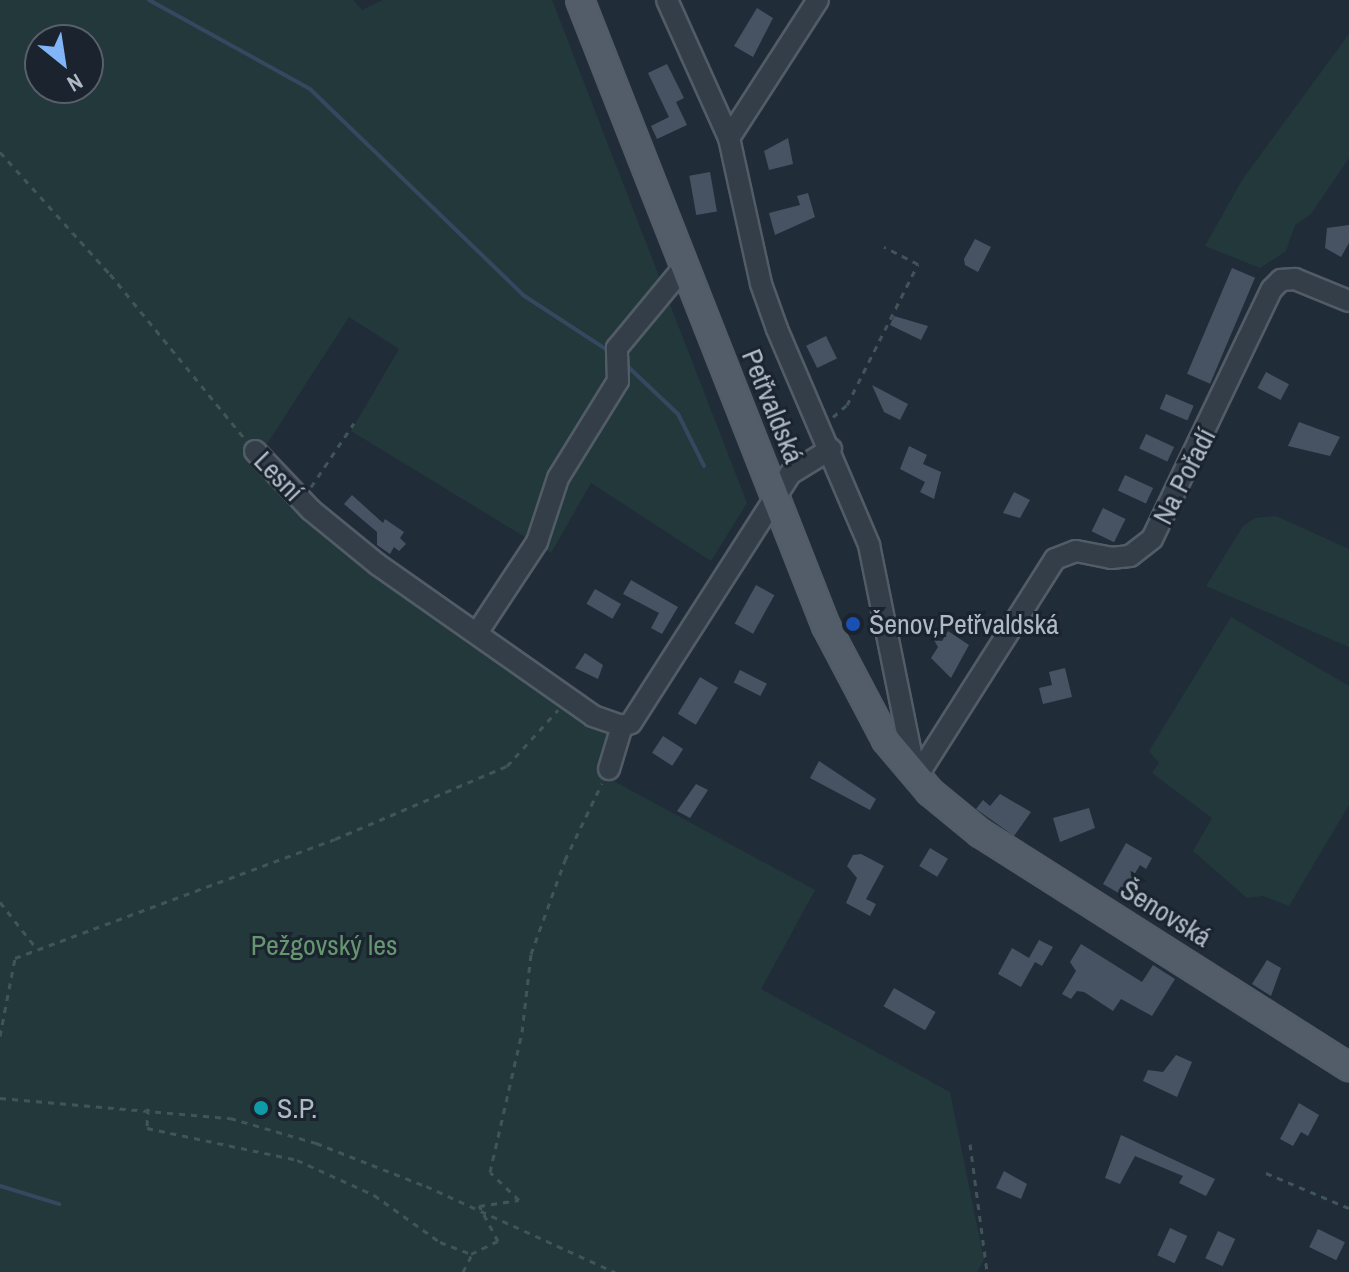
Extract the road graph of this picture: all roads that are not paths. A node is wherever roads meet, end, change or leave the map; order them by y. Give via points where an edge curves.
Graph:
1 (580, 0) edge
2 (667, 0) edge
3 (818, 0) edge
4 (729, 138) junction
5 (684, 267) junction
6 (1349, 301) edge
7 (831, 449) junction
8 (255, 451) road end
9 (777, 501) junction
10 (477, 633) junction
11 (622, 726) junction
12 (609, 769) road end
13 (916, 778) junction
14 (951, 810) joint
15 (1349, 1067) edge

1 - 5 main road, Petřvaldská
2 - 4 street
3 - 4 street
4 - 7 street via 761,284
5 - 9 main road, Petřvaldská
5 - 10 street via 617,348 618,381 558,478 537,542
6 - 13 street, Na Pořadí via 1295,279 1281,280 1272,289 1152,539 1130,556 1076,551 1055,559
7 - 9 street via 790,474
7 - 13 street via 869,545
8 - 10 street, Lesní via 303,501 377,564
9 - 11 street via 631,723
9 - 13 main road, Petřvaldská via 842,661 886,740
10 - 11 street, Lesní via 593,716
11 - 12 street
13 - 14 main road, Petřvaldská
14 - 15 main road, Šenovská via 1012,855

